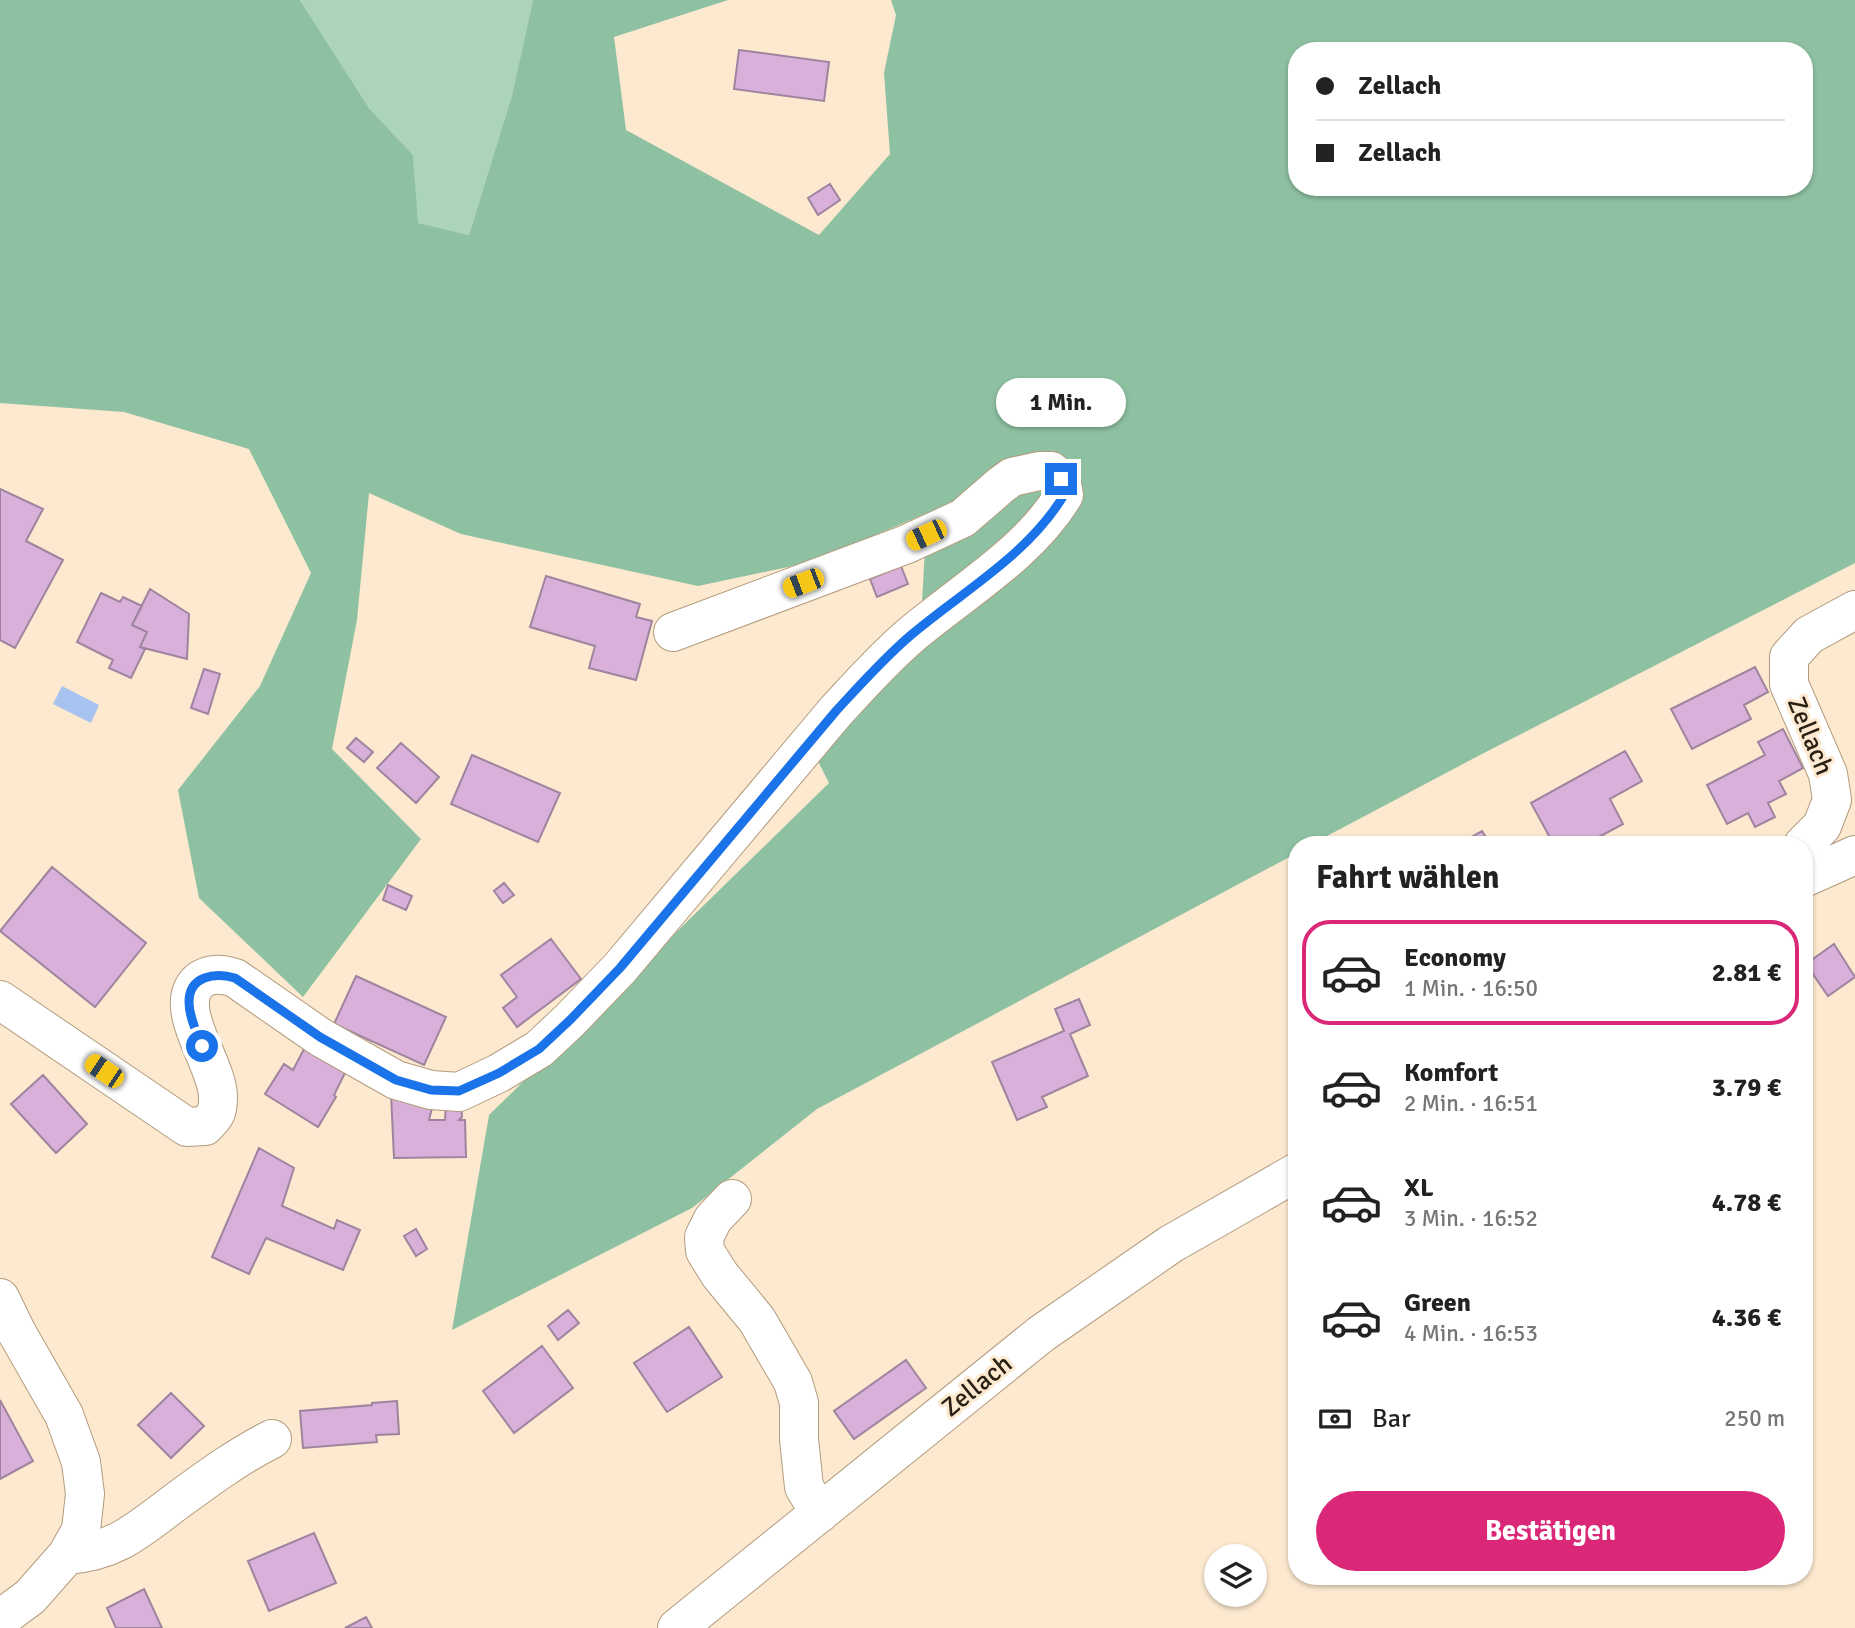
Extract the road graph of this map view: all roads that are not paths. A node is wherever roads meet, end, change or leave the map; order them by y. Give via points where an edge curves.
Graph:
1 (1855, 610) edge
2 (673, 632) dead end
3 (1812, 836) edge
4 (1855, 855) edge
5 (1813, 874) edge
6 (0, 1000) edge
7 (1288, 1177) edge
8 (732, 1199) dead end
9 (0, 1298) edge
10 (272, 1439) dead end
11 (820, 1513) junction
12 (67, 1555) junction
13 (0, 1619) edge
14 (677, 1628) edge

1 - 3 street, Zellach via 1809,635 1789,657 1789,684 1828,774 1832,800 1822,826
2 - 6 street via 907,544 963,518 1012,477 1051,471 1061,479 1064,495 1059,505 1023,546 909,636 863,682 620,968 539,1049 499,1073 459,1091 431,1090 396,1080 320,1037 235,978 222,974 204,977 193,987 189,1001 219,1095 217,1114 205,1126 187,1127
4 - 5 street
7 - 11 street, Zellach via 1171,1244 1041,1334
8 - 11 street via 713,1219 704,1237 705,1251 757,1320 793,1382 799,1403 804,1487
9 - 12 street via 64,1415 81,1462 85,1494 81,1530
10 - 12 street via 219,1471 128,1538 101,1550
11 - 14 street, Zellach
12 - 13 street via 30,1597

